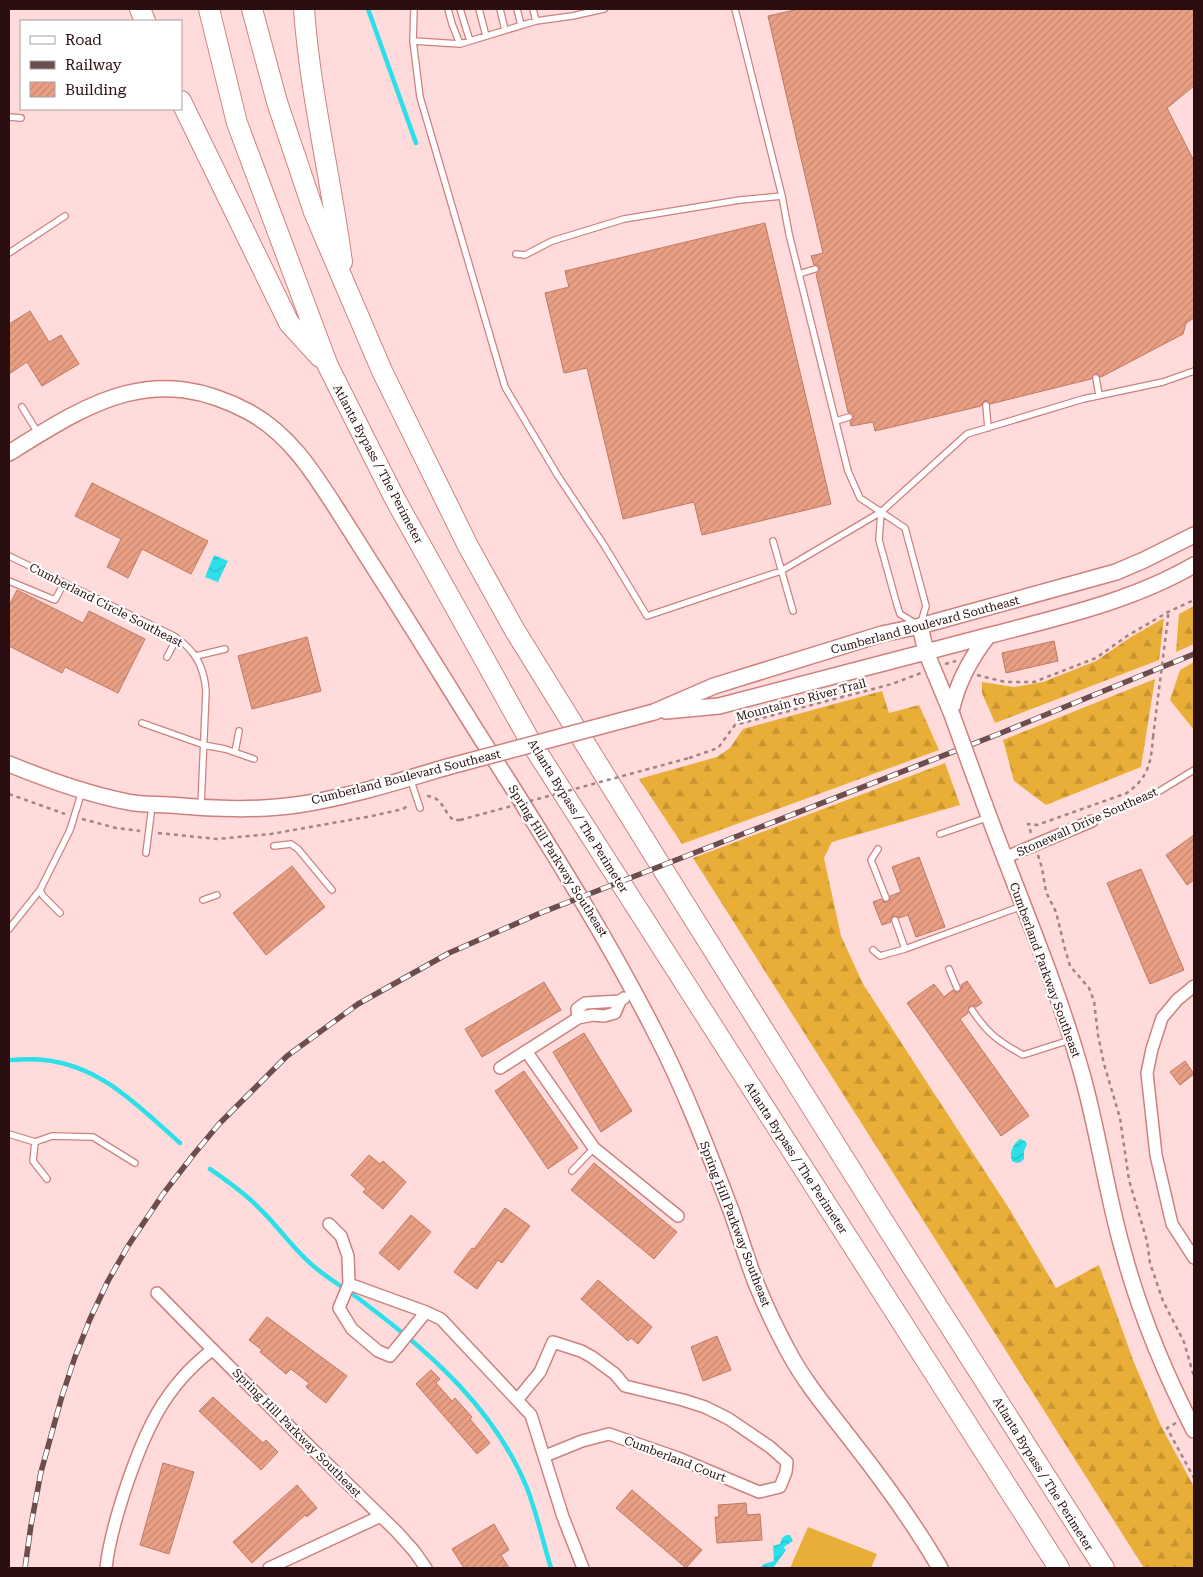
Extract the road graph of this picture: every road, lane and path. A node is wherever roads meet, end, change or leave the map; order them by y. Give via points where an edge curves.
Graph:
1 (209, 9) edge
2 (252, 9) edge
3 (304, 9) edge
4 (414, 9) edge
5 (448, 9) edge
6 (460, 9) edge
7 (479, 9) edge
8 (500, 9) edge
9 (517, 9) edge
10 (534, 9) edge
11 (604, 9) edge
12 (735, 9) edge
13 (536, 21) junction
14 (520, 25) junction
15 (505, 30) junction
16 (486, 36) junction
17 (413, 41) junction
18 (470, 41) junction
19 (460, 44) junction
20 (182, 103) edge
21 (9, 117) edge
22 (21, 118) dead end
23 (782, 196) junction
24 (65, 216) dead end
25 (9, 253) edge
26 (516, 254) dead end
27 (815, 269) dead end
28 (799, 274) junction
29 (345, 287) junction
30 (328, 366) junction
31 (1194, 371) edge
32 (1096, 378) dead end
33 (1099, 395) junction
34 (986, 405) dead end
35 (22, 407) dead end
36 (849, 417) dead end
37 (836, 421) junction
38 (988, 428) junction
39 (39, 435) junction
40 (9, 453) edge
41 (882, 512) junction
42 (1194, 535) edge
43 (773, 541) dead end
44 (9, 556) edge
45 (1194, 565) edge
46 (781, 571) junction
47 (9, 581) edge
48 (64, 583) junction
49 (1194, 600) edge
50 (793, 611) dead end
51 (1168, 612) junction
52 (920, 626) junction
53 (988, 636) junction
54 (177, 638) junction
55 (225, 649) dead end
56 (926, 652) junction
57 (167, 656) dead end
58 (196, 656) junction
59 (975, 673) dead end
60 (895, 682) dead end
61 (654, 712) junction
62 (951, 712) junction
63 (142, 723) dead end
64 (239, 731) dead end
65 (204, 745) junction
66 (235, 752) junction
67 (254, 759) dead end
68 (9, 764) edge
69 (1194, 770) edge
70 (410, 778) junction
71 (82, 791) junction
72 (152, 804) junction
73 (201, 808) junction
74 (420, 808) dead end
75 (989, 817) junction
76 (460, 820) dead end
77 (1092, 821) joint
78 (1029, 826) dead end
79 (940, 834) dead end
80 (274, 846) dead end
81 (878, 848) dead end
82 (146, 853) dead end
83 (1004, 858) junction
84 (1042, 868) dead end
85 (40, 890) junction
86 (332, 890) dead end
87 (217, 895) dead end
88 (886, 898) dead end
89 (203, 900) dead end
90 (1022, 906) junction
91 (60, 913) dead end
92 (895, 920) dead end
93 (9, 929) edge
94 (905, 948) junction
95 (873, 950) dead end
96 (949, 969) dead end
97 (1194, 986) edge
98 (956, 988) dead end
99 (634, 992) junction
100 (972, 1010) dead end
101 (1072, 1040) junction
102 (526, 1051) junction
103 (500, 1068) dead end
104 (9, 1134) edge
105 (35, 1142) junction
106 (594, 1148) junction
107 (135, 1163) dead end
108 (572, 1171) dead end
109 (48, 1179) dead end
110 (678, 1216) dead end
111 (329, 1224) dead end
112 (1194, 1258) edge
113 (349, 1284) junction
114 (156, 1293) dead end
115 (426, 1312) junction
116 (212, 1350) junction
117 (1194, 1377) edge
118 (517, 1400) junction
119 (1167, 1428) dead end
120 (1194, 1430) edge
121 (545, 1456) junction
122 (1194, 1478) edge
123 (381, 1516) junction
124 (106, 1568) edge
125 (269, 1568) edge
126 (426, 1568) edge
127 (583, 1568) edge
128 (940, 1568) edge
129 (1058, 1568) edge
130 (1104, 1568) edge

1 - 30 highway, Atlanta Bypass / The Perimeter via 237,123
2 - 29 highway, Atlanta Bypass / The Perimeter via 277,102 314,212
3 - 29 highway via 314,100
4 - 17 lane
5 - 19 lane
6 - 18 lane
7 - 16 lane
8 - 15 lane
9 - 14 lane
10 - 13 lane
11 - 13 lane
12 - 23 lane
13 - 14 lane
14 - 15 lane
15 - 16 lane
16 - 18 lane
17 - 19 lane
17 - 46 lane via 420,97 505,387 647,616
18 - 19 lane
20 - 30 highway via 289,323
21 - 22 lane
23 - 26 lane via 624,218 552,242 525,255
23 - 28 lane
24 - 25 lane
27 - 28 lane
28 - 37 lane
29 - 130 highway, Atlanta Bypass / The Perimeter via 422,453 514,629
30 - 129 highway, Atlanta Bypass / The Perimeter via 395,499 530,741
31 - 33 lane via 1163,382
32 - 33 lane
33 - 38 lane
34 - 38 lane
35 - 39 lane
36 - 37 lane
37 - 41 lane via 848,471 860,498
38 - 41 lane via 967,434
39 - 40 main road, Spring Hill Parkway Southeast
39 - 99 main road, Spring Hill Parkway Southeast via 106,400 134,391 163,389 222,400 253,415 282,435 302,458 374,567 577,890
41 - 46 lane
41 - 52 lane via 879,540 897,605 900,614
41 - 52 lane via 905,528 926,606
42 - 52 main road, Cumberland Boulevard Southeast via 1116,572
43 - 46 lane
44 - 48 lane, Cumberland Circle Southeast
45 - 53 main road, Cumberland Boulevard Southeast via 1118,599
46 - 50 lane
47 - 48 lane via 56,600
48 - 54 lane, Cumberland Circle Southeast
49 - 51 path
51 - 59 path via 1096,658 1034,682 1005,682
51 - 78 path, bridge via 1152,758 1147,772 1127,793
52 - 56 main road, Cumberland Parkway Southeast
52 - 61 main road, Cumberland Boulevard Southeast via 882,634 723,683
53 - 56 main road, Cumberland Boulevard Southeast
53 - 62 main road via 965,671
54 - 57 lane
54 - 58 lane, Cumberland Circle Southeast
55 - 58 lane
56 - 61 main road, Cumberland Boulevard Southeast via 719,706
56 - 62 main road, Cumberland Parkway Southeast
58 - 65 lane, Cumberland Circle Southeast via 206,685
60 - 76 path, Mountain to River Trail, bridge via 735,724 718,748 689,758
61 - 70 main road, Cumberland Boulevard Southeast, bridge
62 - 75 main road, Cumberland Parkway Southeast, bridge
63 - 65 lane
64 - 66 lane
65 - 66 lane
65 - 73 lane, Cumberland Circle Southeast
66 - 67 lane
68 - 71 main road, Cumberland Boulevard Southeast
69 - 77 lane, Stonewall Drive Southeast via 1158,792
70 - 73 main road, Cumberland Boulevard Southeast via 303,804 256,809
70 - 74 lane
71 - 72 main road, Cumberland Boulevard Southeast via 130,803
71 - 85 lane via 70,830
72 - 73 main road, Cumberland Boulevard Southeast
72 - 82 lane
75 - 79 lane
75 - 83 main road, Cumberland Parkway Southeast
77 - 83 street, Stonewall Drive Southeast
80 - 86 lane via 291,844 298,849
81 - 88 lane via 871,860
83 - 90 main road, Cumberland Parkway Southeast
84 - 117 path via 1046,892 1056,912 1070,966 1089,988 1094,1001 1104,1064 1120,1118 1129,1180 1150,1263 1163,1301 1184,1342
85 - 91 lane
85 - 93 lane
87 - 89 lane
90 - 94 lane
90 - 101 main road, Cumberland Parkway Southeast
92 - 94 lane
94 - 95 lane via 880,956
96 - 98 lane
97 - 112 street via 1162,1018 1147,1073 1156,1155 1172,1224
99 - 102 street via 620,1001 615,1013 578,1018
99 - 128 main road, Spring Hill Parkway Southeast via 684,1093 755,1281 789,1353 818,1397 908,1516
100 - 101 lane via 985,1029 1023,1055
101 - 120 main road, Cumberland Parkway Southeast via 1129,1274 1163,1366
102 - 103 street
102 - 106 street
104 - 105 lane
105 - 107 lane via 52,1136 93,1137
105 - 109 lane via 34,1161
106 - 108 lane
106 - 110 street
111 - 113 street via 341,1236 346,1249
113 - 115 street
113 - 115 street via 339,1308 352,1330 378,1352 390,1356
114 - 116 street, Spring Hill Parkway Southeast
115 - 118 street via 441,1319
116 - 123 street, Spring Hill Parkway Southeast
116 - 124 street via 194,1364 174,1387 154,1417 139,1448 115,1518
118 - 121 street via 531,1415
118 - 121 street, Cumberland Court via 540,1372 553,1342 598,1361 625,1386 683,1400 729,1419 787,1462 780,1487 759,1492 609,1434
119 - 122 path
121 - 127 street via 563,1517
123 - 125 street
123 - 126 street, Spring Hill Parkway Southeast

